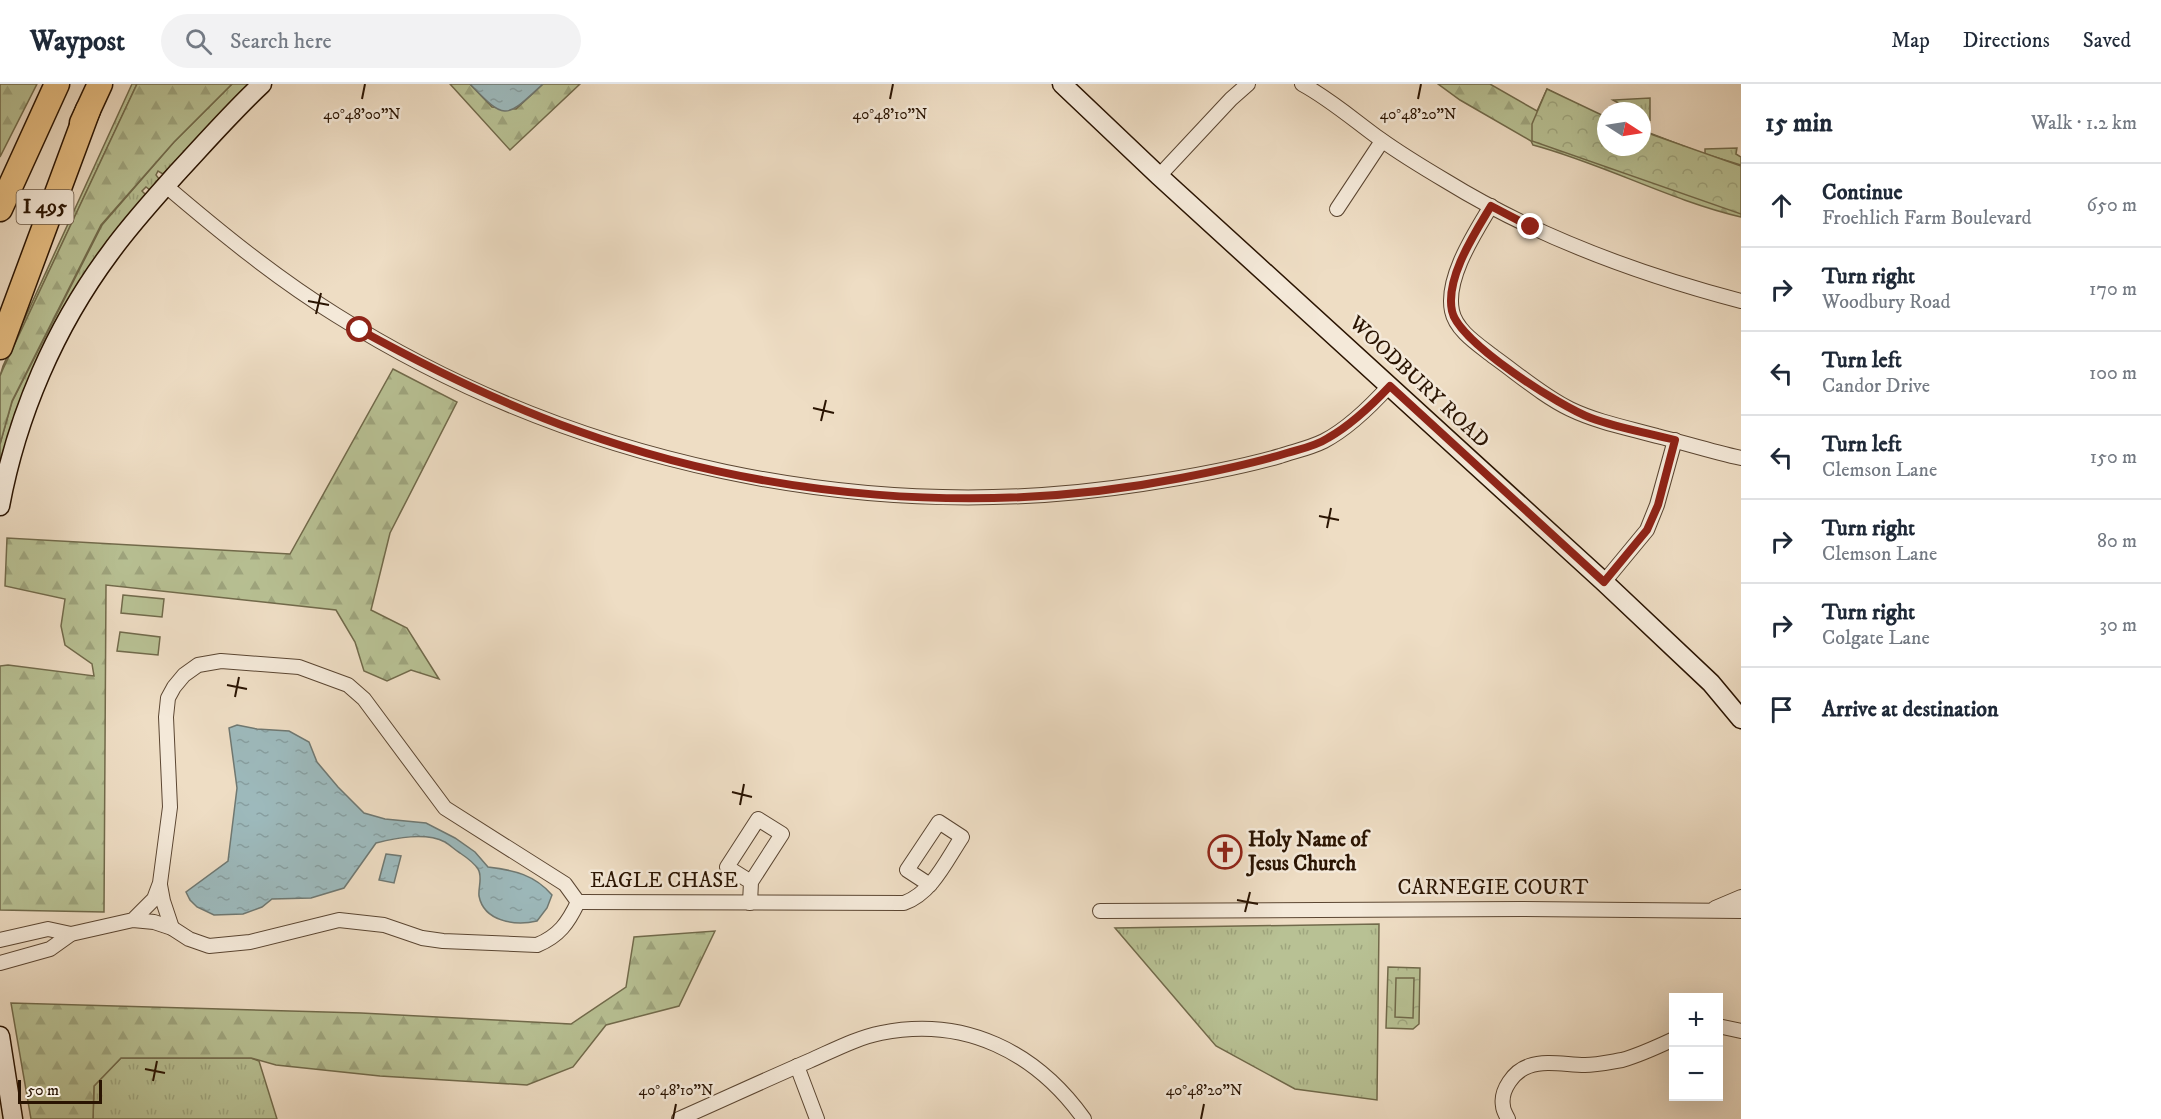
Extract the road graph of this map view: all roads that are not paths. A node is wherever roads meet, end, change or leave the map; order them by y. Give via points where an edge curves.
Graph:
1 (100, 84) edge
2 (262, 84) edge
3 (1062, 84) edge
4 (1248, 84) edge
5 (1302, 84) edge
6 (55, 89) edge
7 (88, 110) junction
8 (1382, 141) junction
9 (1160, 176) junction
10 (166, 186) junction
11 (0, 188) edge
12 (1491, 206) junction
13 (0, 209) edge
14 (1337, 209) dead end
15 (1741, 301) edge
16 (0, 304) edge
17 (0, 347) edge
18 (1390, 386) junction
19 (1675, 440) junction
20 (1741, 458) edge
21 (0, 506) edge
22 (1604, 582) junction
23 (1741, 719) edge
24 (751, 882) dead end
25 (160, 883) junction
26 (930, 885) dead end
27 (1741, 897) edge
28 (578, 902) junction
29 (750, 903) junction
30 (1707, 910) junction
31 (1741, 910) edge
32 (1100, 911) dead end
33 (133, 920) junction
34 (172, 928) junction
35 (71, 934) junction
36 (0, 940) edge
37 (0, 963) edge
38 (1723, 1027) edge
39 (1741, 1031) edge
40 (0, 1036) edge
41 (1669, 1041) edge
42 (797, 1066) junction
43 (13, 1119) edge
44 (679, 1119) edge
45 (817, 1119) edge
46 (1084, 1119) edge
47 (1508, 1119) edge

1 - 7 highway, I 495
2 - 10 main road
3 - 9 main road, WOODBURY ROAD
4 - 9 street
5 - 8 street
6 - 11 highway
6 - 13 highway, I 495
7 - 16 highway, I 495
7 - 17 highway
8 - 12 street
8 - 14 street
9 - 18 main road, WOODBURY ROAD
10 - 18 street via 295,288 360,330 438,372 524,411 616,444 780,482 859,492 968,497 1075,492 1161,482 1253,464 1307,448 1346,427
10 - 21 main road via 109,254 49,354 14,450
12 - 15 street via 1531,227 1629,267
12 - 19 street via 1453,281 1452,311 1456,323 1490,353 1568,408
18 - 22 main road, WOODBURY ROAD
19 - 20 street
19 - 22 street via 1658,505 1647,530
22 - 23 main road, WOODBURY ROAD via 1712,683
24 - 29 street, EAGLE CHASE
25 - 28 street, EAGLE CHASE via 170,807 168,698 184,675 198,665 221,661 299,667 348,685 364,699 445,808 565,885
25 - 33 street, EAGLE CHASE via 154,899
25 - 34 street, EAGLE CHASE
26 - 29 street, EAGLE CHASE via 904,903
27 - 30 street, CARNEGIE COURT
28 - 29 street, EAGLE CHASE
28 - 34 street, EAGLE CHASE via 563,929 537,945 443,941 384,925 339,920 250,942 209,946
30 - 31 street, CARNEGIE COURT
30 - 32 street, CARNEGIE COURT
33 - 34 street, EAGLE CHASE
33 - 35 street, EAGLE CHASE
35 - 36 street, EAGLE CHASE via 48,929
35 - 37 street, EAGLE CHASE via 50,950
38 - 39 street
40 - 43 main road
41 - 47 street via 1622,1060 1587,1065 1530,1065 1505,1088 1503,1107
42 - 44 street
42 - 45 street
42 - 46 street via 880,1033 941,1029 1001,1046 1020,1056 1050,1079

